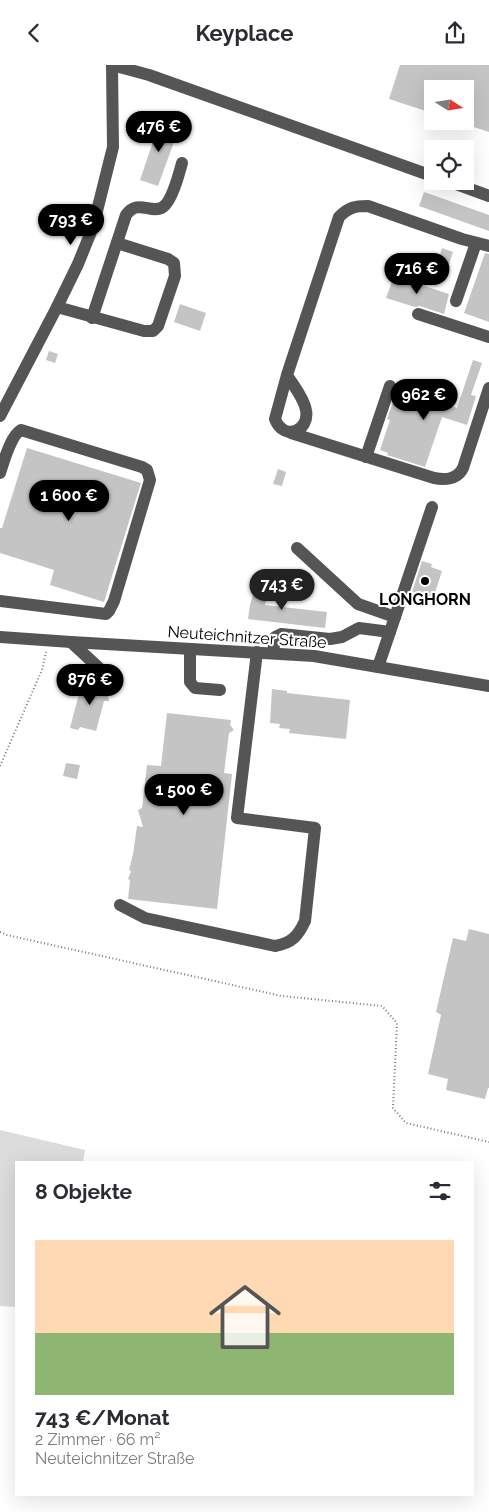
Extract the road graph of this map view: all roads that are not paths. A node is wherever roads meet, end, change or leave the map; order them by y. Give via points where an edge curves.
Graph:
1 (112, 65) edge
2 (182, 163) dead end
3 (424, 173) edge
4 (473, 190) edge
5 (489, 196) edge
6 (117, 243) junction
7 (483, 245) edge
8 (456, 301) dead end
9 (57, 307) junction
10 (418, 314) dead end
11 (92, 318) junction
12 (489, 337) edge
13 (287, 375) junction
14 (390, 386) dead end
15 (489, 388) edge
16 (0, 416) edge
17 (291, 433) junction
18 (366, 457) junction
19 (0, 473) edge
20 (432, 507) dead end
21 (297, 547) dead end
22 (0, 601) edge
23 (395, 617) junction
24 (390, 632) junction
25 (0, 637) edge
26 (70, 643) junction
27 (190, 649) junction
28 (257, 652) junction
29 (273, 653) junction
30 (378, 667) junction
31 (113, 681) dead end
32 (489, 686) edge
33 (220, 690) dead end
34 (120, 905) dead end

1 - 3 street via 149,75
1 - 9 street via 113,147 93,227
2 - 6 street via 164,207 130,210
4 - 5 street
6 - 11 street
6 - 11 street via 174,263 175,275 158,326 153,331 144,331
7 - 8 street
7 - 13 street via 368,205 346,210 339,217
9 - 11 street
9 - 16 street
10 - 12 street
13 - 17 street via 275,419 282,430
13 - 17 street via 306,411 299,430
14 - 18 street
15 - 18 street via 463,468 456,477 434,478
17 - 18 street
19 - 22 street via 14,437 21,430 142,467 147,470 150,480 114,601 106,614
20 - 23 street
21 - 23 street via 358,604
23 - 24 street
24 - 29 street via 359,628 330,639 281,634 275,637
24 - 30 street
25 - 26 street, Neuteichnitzer Straße
26 - 27 street, Neuteichnitzer Straße
26 - 31 street
27 - 28 street, Neuteichnitzer Straße
27 - 33 street via 192,686
28 - 29 street, Neuteichnitzer Straße
28 - 34 street via 237,818 315,828 305,921 300,932 286,944 275,946 145,918
29 - 30 street, Neuteichnitzer Straße
30 - 32 street, Neuteichnitzer Straße

